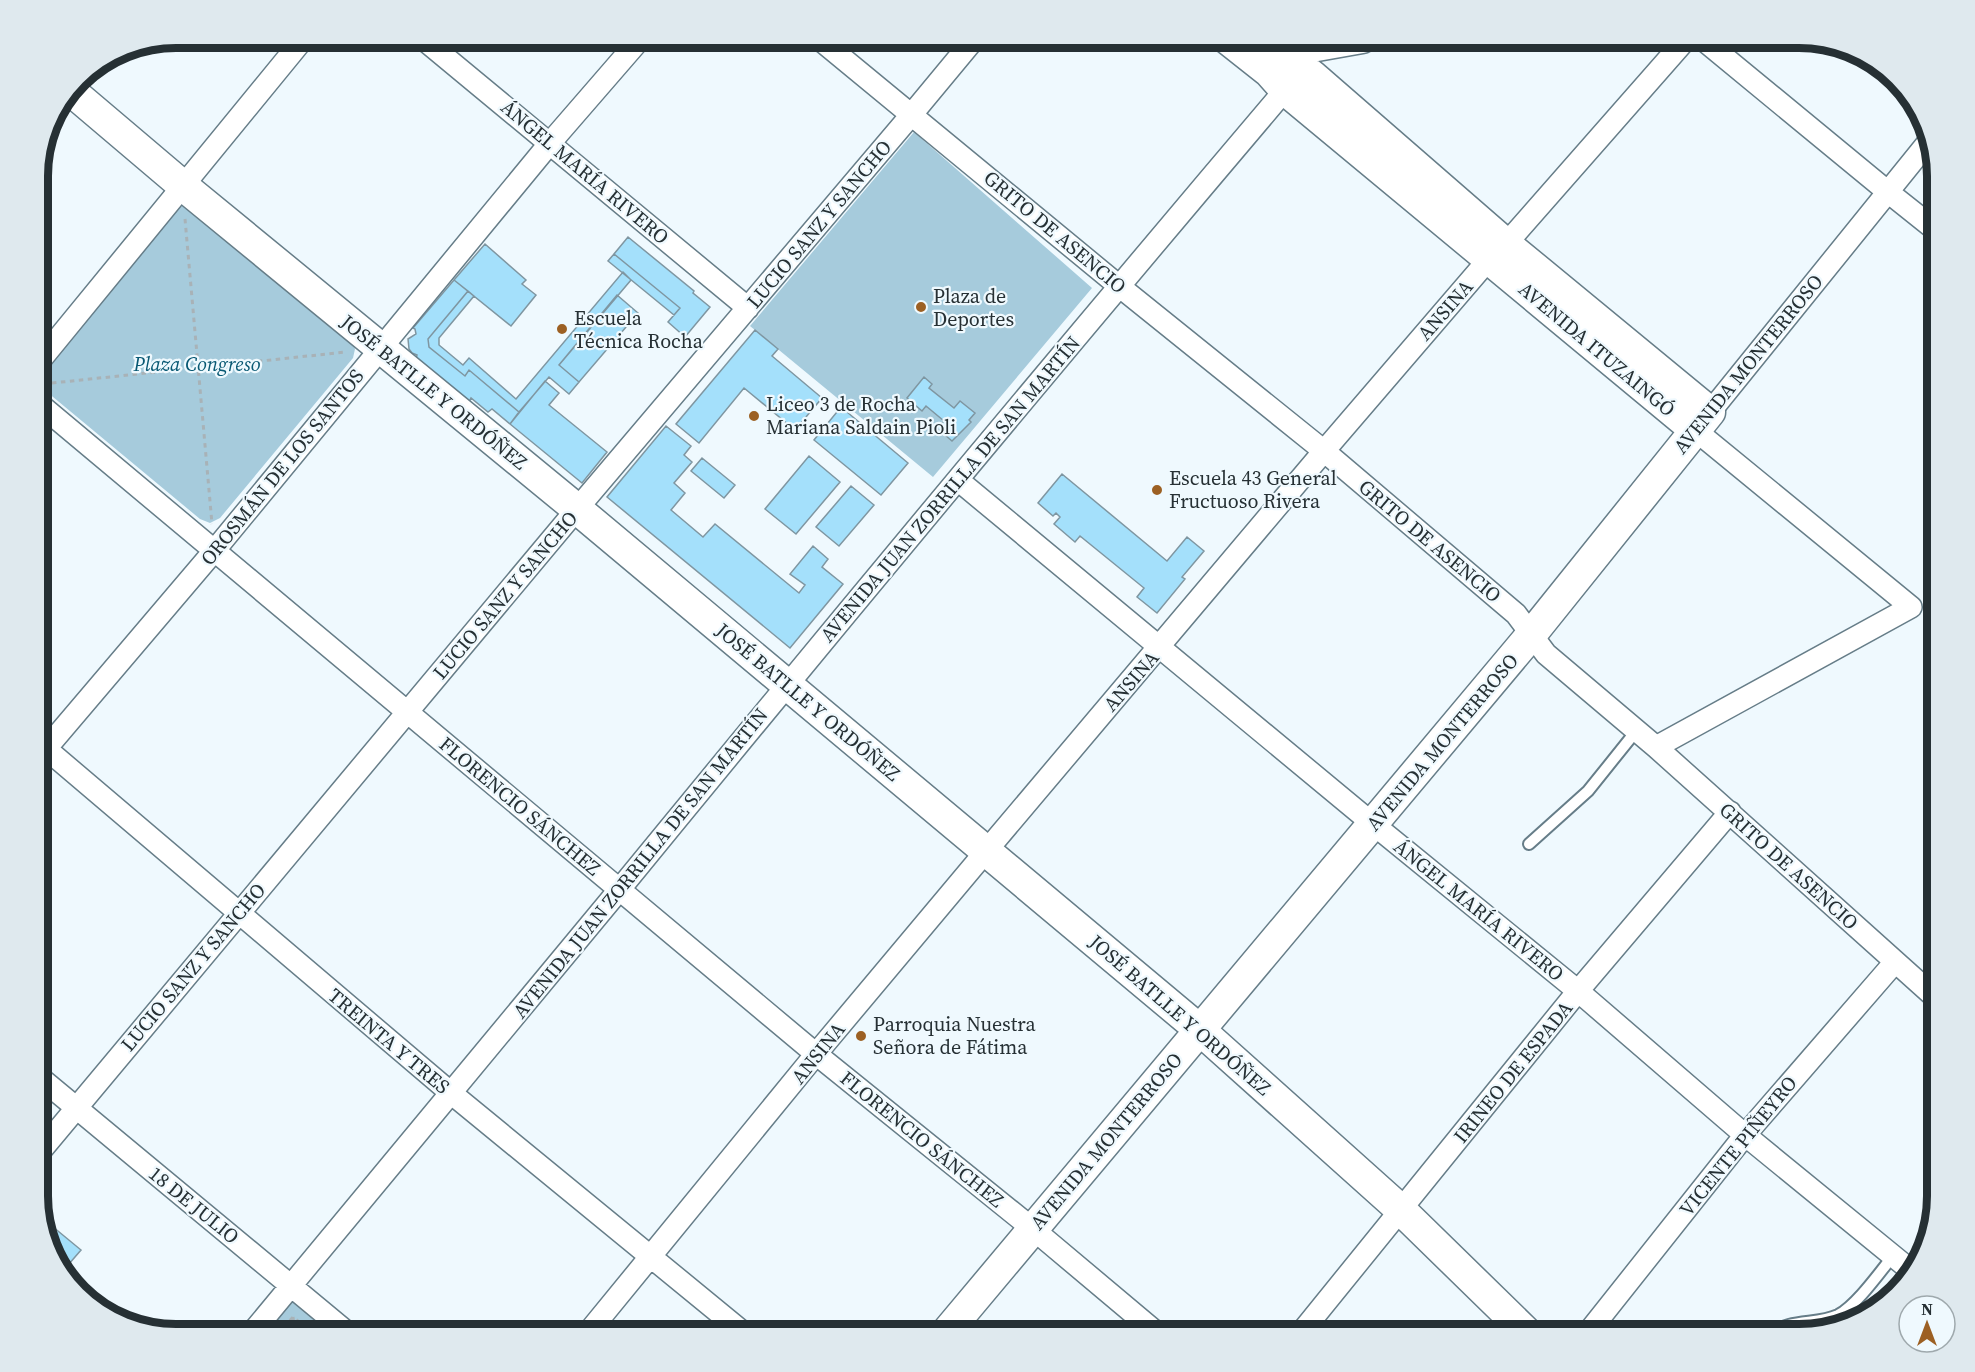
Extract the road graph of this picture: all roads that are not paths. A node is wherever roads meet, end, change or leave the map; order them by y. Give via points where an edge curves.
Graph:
1 (296, 48) edge
2 (434, 48) edge
3 (632, 48) edge
4 (830, 48) edge
5 (967, 48) edge
6 (1246, 48) edge
7 (1327, 48) edge
8 (1349, 48) edge
9 (1678, 48) edge
10 (1713, 48) edge
11 (1276, 63) edge
12 (1314, 77) junction
13 (76, 95) edge
14 (912, 114) junction
15 (550, 143) junction
16 (1924, 147) edge
17 (183, 185) junction
18 (1887, 192) junction
19 (1927, 223) edge
20 (1497, 252) junction
21 (1119, 286) junction
22 (748, 308) junction
23 (380, 348) junction
24 (48, 351) edge
25 (48, 411) edge
26 (1702, 421) junction
27 (1324, 451) junction
28 (958, 480) junction
29 (577, 509) junction
30 (214, 551) junction
31 (1532, 635) junction
32 (1160, 648) junction
33 (786, 684) junction
34 (408, 711) junction
35 (1637, 730) junction
36 (48, 741) edge
37 (1656, 747) junction
38 (48, 757) edge
39 (1730, 812) junction
40 (1373, 824) junction
41 (1529, 844) dead end
42 (987, 850) junction
43 (619, 890) junction
44 (239, 913) junction
45 (1895, 962) junction
46 (1927, 990) edge
47 (1578, 991) junction
48 (1200, 1030) junction
49 (816, 1054) junction
50 (48, 1084) edge
51 (451, 1093) junction
52 (76, 1108) junction
53 (1745, 1135) junction
54 (48, 1142) edge
55 (1401, 1210) junction
56 (1033, 1229) junction
57 (1893, 1256) junction
58 (651, 1258) junction
59 (1906, 1266) edge
60 (292, 1285) junction
61 (260, 1324) edge
62 (336, 1324) edge
63 (596, 1324) edge
64 (732, 1324) edge
65 (954, 1324) edge
66 (1145, 1324) edge
67 (1309, 1324) edge
68 (1517, 1324) edge
69 (1596, 1324) edge
70 (1792, 1324) edge

1 - 17 street
2 - 15 street, ÁNGEL MARÍA RIVERO
3 - 15 street, OROSMÁN DE LOS SANTOS
4 - 14 street, GRITO DE ASENCIO
5 - 14 street, LUCIO SANZ Y SANCHO
6 - 11 street, AVENIDA ITUZAINGÓ
7 - 11 street
8 - 12 street
9 - 20 street, ANSINA
10 - 18 street
11 - 12 street via 1302,87
11 - 20 street, AVENIDA ITUZAINGÓ
11 - 21 street, AVENIDA JUAN ZORRILLA DE SAN MARTÍN
12 - 20 street, AVENIDA ITUZAINGÓ
13 - 17 street, JOSÉ BATLLE Y ORDÓÑEZ
14 - 21 street, GRITO DE ASENCIO
14 - 22 street, LUCIO SANZ Y SANCHO
15 - 22 street, ÁNGEL MARÍA RIVERO
15 - 23 street, OROSMÁN DE LOS SANTOS
16 - 18 street, AVENIDA MONTERROSO
17 - 23 street, JOSÉ BATLLE Y ORDÓÑEZ
17 - 24 street
18 - 19 street
18 - 26 street, AVENIDA MONTERROSO
20 - 26 street, AVENIDA ITUZAINGÓ
20 - 27 street, ANSINA
21 - 27 street, GRITO DE ASENCIO
21 - 28 street, AVENIDA JUAN ZORRILLA DE SAN MARTÍN
22 - 29 street, LUCIO SANZ Y SANCHO
23 - 29 street, JOSÉ BATLLE Y ORDÓÑEZ
23 - 30 street, OROSMÁN DE LOS SANTOS
25 - 30 street, FLORENCIO SÁNCHEZ
26 - 31 street, AVENIDA MONTERROSO
26 - 37 street, AVENIDA ITUZAINGÓ via 1911,607
27 - 31 street, GRITO DE ASENCIO via 1516,614
27 - 32 street, ANSINA
28 - 32 street, ÁNGEL MARÍA RIVERO
28 - 33 street, AVENIDA JUAN ZORRILLA DE SAN MARTÍN
29 - 33 street, JOSÉ BATLLE Y ORDÓÑEZ
29 - 34 street, LUCIO SANZ Y SANCHO
30 - 34 street, FLORENCIO SÁNCHEZ
30 - 36 street, OROSMÁN DE LOS SANTOS
31 - 35 street, GRITO DE ASENCIO via 1546,654
31 - 40 street, AVENIDA MONTERROSO
32 - 40 street, ÁNGEL MARÍA RIVERO
32 - 42 street, ANSINA
33 - 42 street, JOSÉ BATLLE Y ORDÓÑEZ
33 - 43 street, AVENIDA JUAN ZORRILLA DE SAN MARTÍN
34 - 43 street, FLORENCIO SÁNCHEZ
34 - 44 street, LUCIO SANZ Y SANCHO
35 - 37 street, GRITO DE ASENCIO
35 - 41 lane via 1588,791
37 - 39 street, GRITO DE ASENCIO
38 - 44 street, TREINTA Y TRES
39 - 45 street, GRITO DE ASENCIO
39 - 47 street, IRINEO DE ESPADA
40 - 47 street, ÁNGEL MARÍA RIVERO
40 - 48 street, AVENIDA MONTERROSO
42 - 48 street, JOSÉ BATLLE Y ORDÓÑEZ
42 - 49 street, ANSINA
43 - 49 street, FLORENCIO SÁNCHEZ
43 - 51 street, AVENIDA JUAN ZORRILLA DE SAN MARTÍN
44 - 51 street, TREINTA Y TRES
44 - 52 street, LUCIO SANZ Y SANCHO
45 - 46 street, GRITO DE ASENCIO
45 - 53 street, VICENTE PIÑEYRO
47 - 53 street, ÁNGEL MARÍA RIVERO
47 - 55 street, IRINEO DE ESPADA
48 - 55 street, JOSÉ BATLLE Y ORDÓÑEZ
48 - 56 street, AVENIDA MONTERROSO
49 - 56 street, FLORENCIO SÁNCHEZ
49 - 58 street, ANSINA
50 - 52 street, 18 DE JULIO
51 - 58 street, TREINTA Y TRES
51 - 60 street, AVENIDA JUAN ZORRILLA DE SAN MARTÍN
52 - 54 street, LUCIO SANZ Y SANCHO
52 - 60 street, 18 DE JULIO
53 - 57 street, ÁNGEL MARÍA RIVERO
53 - 69 street, VICENTE PIÑEYRO
55 - 67 street, IRINEO DE ESPADA
55 - 68 street, JOSÉ BATLLE Y ORDÓÑEZ
56 - 65 street, AVENIDA MONTERROSO
56 - 66 street, FLORENCIO SÁNCHEZ
57 - 59 street, ÁNGEL MARÍA RIVERO
57 - 70 lane via 1840,1314
58 - 63 street, ANSINA
58 - 64 street, TREINTA Y TRES
60 - 61 street, AVENIDA JUAN ZORRILLA DE SAN MARTÍN
60 - 62 street, 18 DE JULIO

